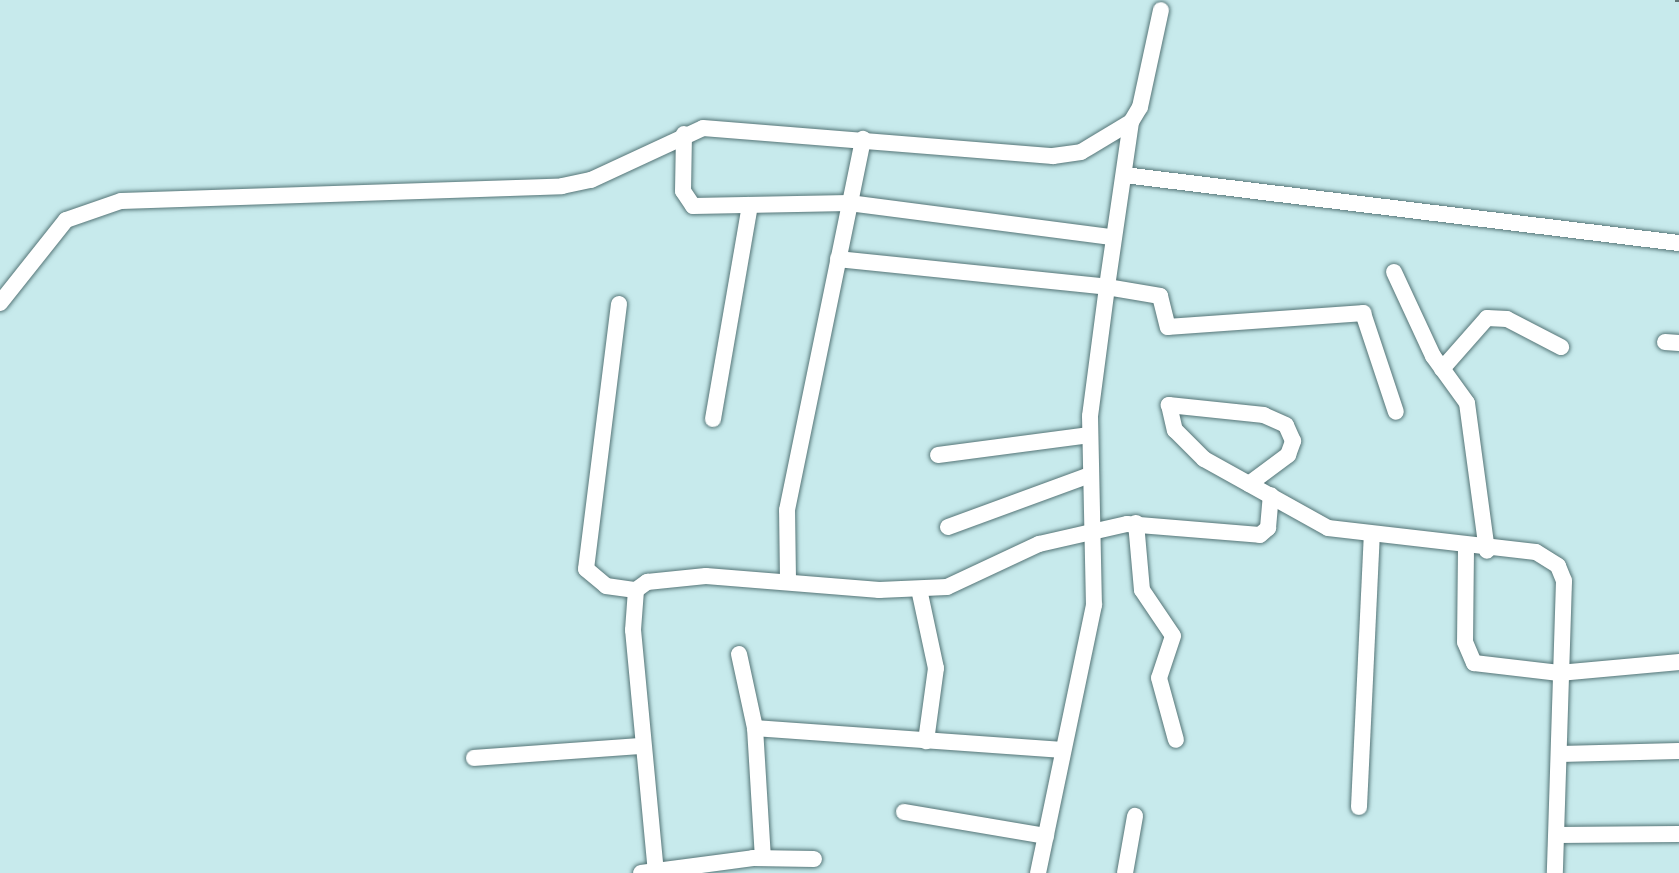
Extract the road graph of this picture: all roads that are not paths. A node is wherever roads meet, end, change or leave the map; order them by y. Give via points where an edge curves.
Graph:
1 (1161, 10) dead end
2 (1131, 122) junction
3 (684, 134) junction
4 (863, 139) junction
5 (1124, 175) junction
6 (849, 203) junction
7 (750, 205) junction
8 (1110, 237) junction
9 (1679, 243) edge
10 (838, 259) junction
11 (1394, 272) dead end
12 (1107, 287) junction
13 (0, 303) edge
14 (619, 304) dead end
15 (1561, 347) dead end
16 (1442, 369) junction
17 (1396, 412) dead end
18 (713, 419) dead end
19 (1090, 435) junction
20 (938, 455) dead end
21 (1090, 475) junction
22 (1249, 484) junction
23 (1271, 495) junction
24 (1136, 523) junction
25 (948, 527) dead end
26 (1093, 534) junction
27 (1372, 535) junction
28 (1466, 549) junction
29 (1487, 551) junction
30 (788, 579) junction
31 (919, 589) junction
32 (636, 590) junction
33 (739, 654) dead end
34 (1679, 662) edge
35 (1559, 673) junction
36 (755, 728) junction
37 (1176, 740) dead end
38 (926, 741) junction
39 (643, 746) junction
40 (1062, 750) junction
41 (1679, 751) edge
42 (1560, 754) junction
43 (474, 758) dead end
44 (1359, 807) dead end
45 (904, 812) dead end
46 (1135, 816) dead end
47 (1679, 834) edge
48 (1557, 835) junction
49 (1046, 836) junction
50 (763, 858) junction
51 (814, 859) dead end
52 (651, 872) edge
53 (1038, 873) edge
54 (1125, 873) edge
55 (1555, 873) edge

1 - 2 street via 1147,93
2 - 4 street via 1081,152 1053,156
2 - 5 street
3 - 4 street via 737,127
3 - 7 street via 684,201 702,208
3 - 13 street via 619,169 562,186 160,197 90,209 66,220
4 - 6 street
5 - 8 street
5 - 9 street
6 - 7 street
6 - 8 street
6 - 10 street
7 - 18 street
8 - 12 street
10 - 12 street
10 - 30 street via 787,510
11 - 16 street
12 - 17 street via 1160,296 1168,327 1363,313
12 - 19 street
14 - 32 street via 586,569 606,586
15 - 16 street via 1507,319 1487,318
16 - 29 street via 1467,403
19 - 20 street
19 - 21 street
21 - 25 street
21 - 26 street
22 - 22 street via 1187,446 1169,405 1264,415 1286,425 1293,441 1288,455
22 - 23 street
23 - 24 street via 1268,528 1260,535
23 - 27 street via 1328,528
24 - 26 street
24 - 37 street via 1142,590 1173,636 1159,678
26 - 31 street via 1028,548 947,587
26 - 40 street via 1091,627
27 - 28 street
27 - 44 street
28 - 29 street
28 - 35 street via 1465,642 1474,663
29 - 35 street via 1536,552 1558,566
30 - 31 street
30 - 32 street via 664,578
31 - 38 street via 936,668
32 - 39 street
33 - 36 street
34 - 35 street
35 - 42 street
36 - 38 street
36 - 50 street
38 - 40 street
39 - 43 street
39 - 52 street
40 - 49 street
41 - 42 street
42 - 48 street
45 - 49 street
46 - 54 street
47 - 48 street
48 - 55 street
49 - 53 street
50 - 51 street
50 - 52 street

